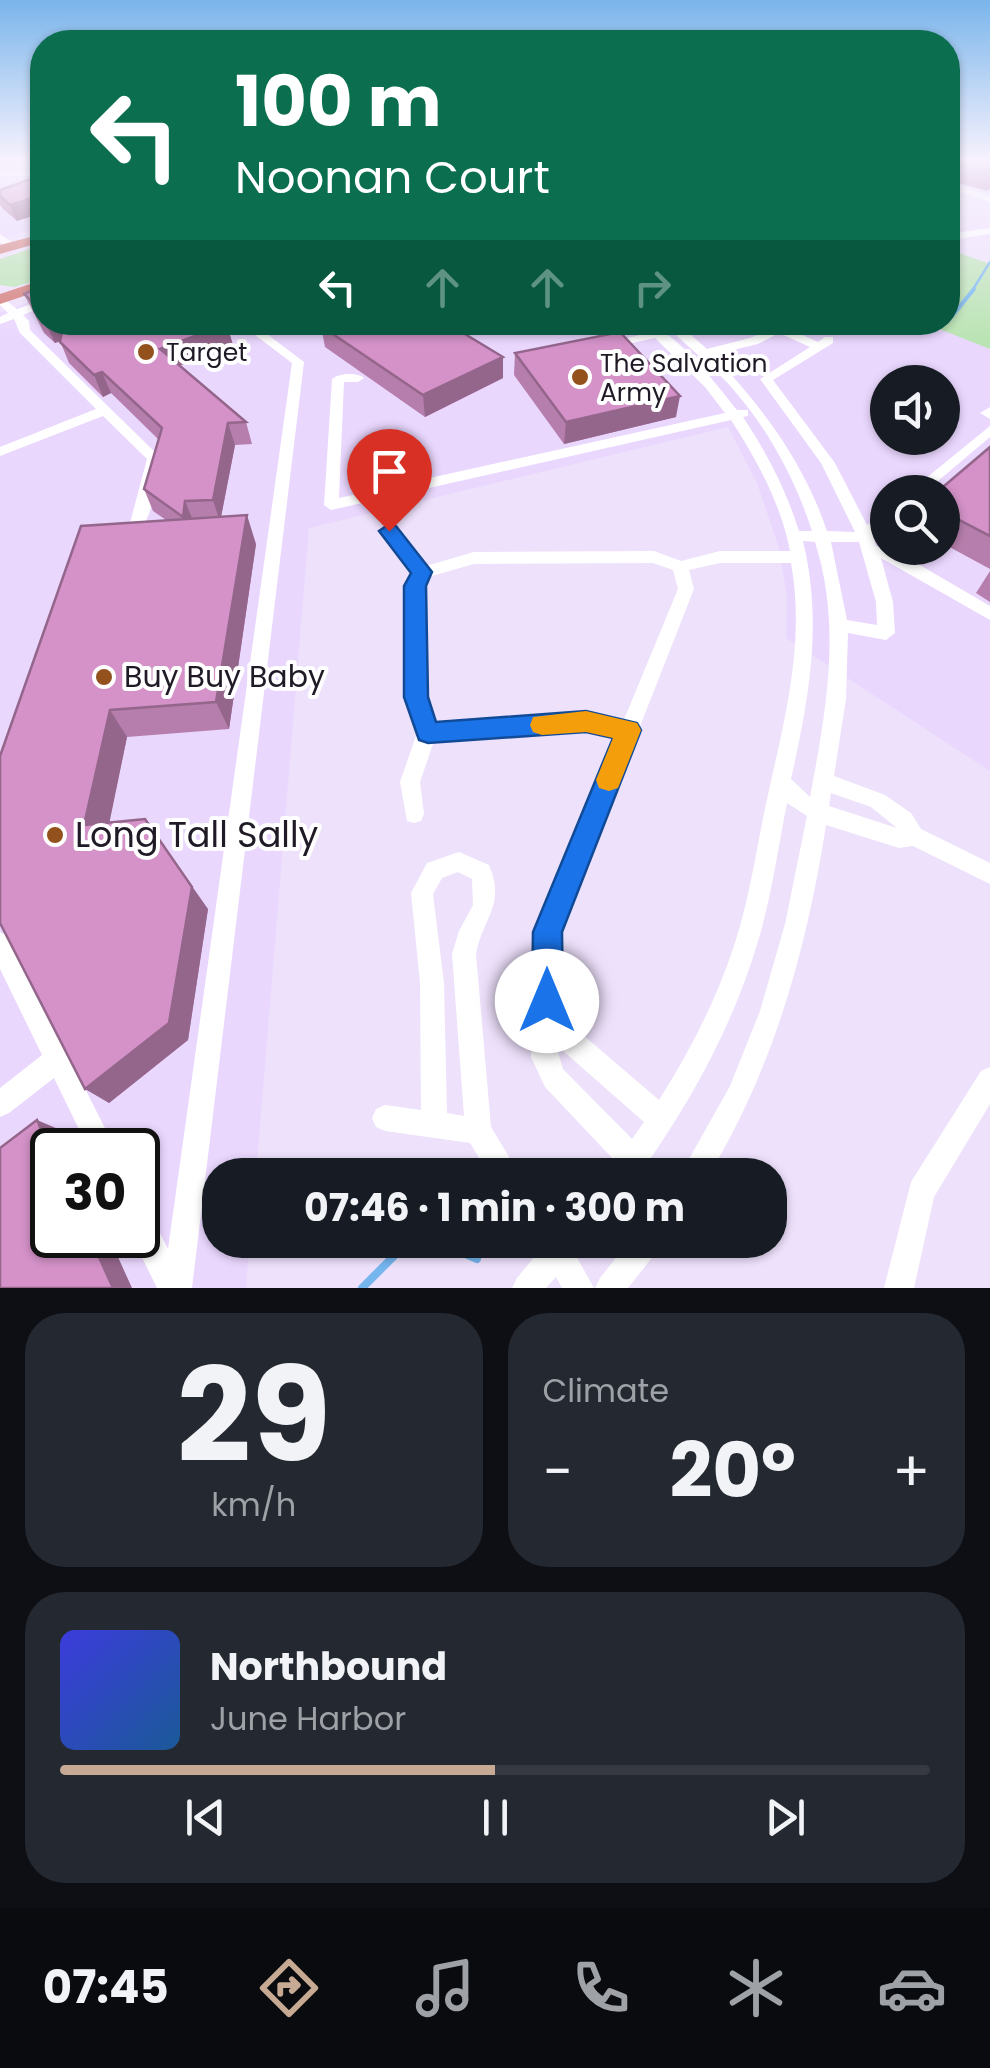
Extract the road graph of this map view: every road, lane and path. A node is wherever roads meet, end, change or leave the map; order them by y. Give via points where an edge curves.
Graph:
1 (990, 231) edge
2 (960, 235) edge
3 (30, 240) edge
4 (4, 245) edge
5 (30, 289) edge
6 (0, 299) edge
7 (7, 316) edge
8 (262, 335) edge
9 (640, 335) edge
10 (671, 335) edge
11 (767, 335) edge
12 (806, 335) edge
13 (590, 350) edge
14 (695, 355) junction
15 (358, 378) dead end
16 (104, 410) junction
17 (735, 414) junction
18 (763, 417) junction
19 (800, 420) junction
20 (990, 430) edge
21 (0, 452) edge
22 (936, 475) edge
23 (389, 531) dead end
24 (792, 536) junction
25 (822, 536) junction
26 (870, 537) edge
27 (103, 539) edge
28 (865, 543) junction
29 (798, 557) junction
30 (680, 567) junction
31 (422, 572) junction
32 (990, 614) edge
33 (840, 625) junction
34 (628, 730) junction
35 (428, 732) junction
36 (781, 780) junction
37 (822, 781) junction
38 (817, 810) junction
39 (414, 814) dead end
40 (914, 836) junction
41 (990, 874) edge
42 (0, 944) edge
43 (547, 1036) junction
44 (58, 1059) junction
45 (990, 1080) edge
46 (0, 1104) edge
47 (386, 1118) dead end
48 (661, 1119) junction
49 (434, 1125) junction
50 (92, 1128) edge
51 (478, 1131) junction
52 (495, 1158) edge
53 (620, 1158) edge
54 (635, 1158) edge
55 (703, 1158) edge
56 (158, 1258) edge
57 (549, 1258) edge
58 (565, 1258) edge
59 (634, 1258) edge
60 (174, 1288) edge
61 (528, 1288) edge
62 (579, 1288) edge
63 (610, 1288) edge
64 (898, 1288) edge

1 - 2 street
3 - 4 highway
5 - 6 highway
6 - 7 street
7 - 16 street via 23,321 24,331
8 - 60 street via 298,362
9 - 13 street
10 - 14 street
11 - 14 street
12 - 19 street via 823,343 766,379
14 - 17 street
14 - 18 street
15 - 17 street via 338,379 331,505
16 - 21 street
16 - 27 street via 155,462 137,526
17 - 18 street
17 - 24 street via 770,476
18 - 19 street
18 - 25 street via 799,478
19 - 28 street
20 - 22 street
23 - 31 street
24 - 25 street
24 - 29 street
25 - 28 street
25 - 33 street
26 - 28 street
28 - 32 street
28 - 33 street via 883,597 886,633
29 - 30 street via 720,557
29 - 36 street via 806,597 805,656
30 - 31 street via 654,557 474,558
30 - 34 street via 686,588
31 - 35 street via 415,586 416,697
33 - 37 street
34 - 35 street via 586,722
34 - 43 street via 548,932
35 - 39 street via 410,782
36 - 38 street via 795,801
36 - 48 street via 738,967 707,1040
37 - 38 street
37 - 40 street via 878,801
38 - 40 street via 899,838
38 - 55 street via 776,1006 745,1083
40 - 41 street
42 - 44 street
43 - 48 street via 567,1038
43 - 53 street via 544,1057 554,1078
44 - 46 street
44 - 50 street
45 - 64 street via 921,1192
47 - 49 street
48 - 54 street
49 - 51 street
49 - 51 street via 432,983 422,893 435,870 459,862 481,872 488,903 466,938 464,954
51 - 52 street
56 - 60 street
57 - 61 street
58 - 62 street
59 - 63 street

